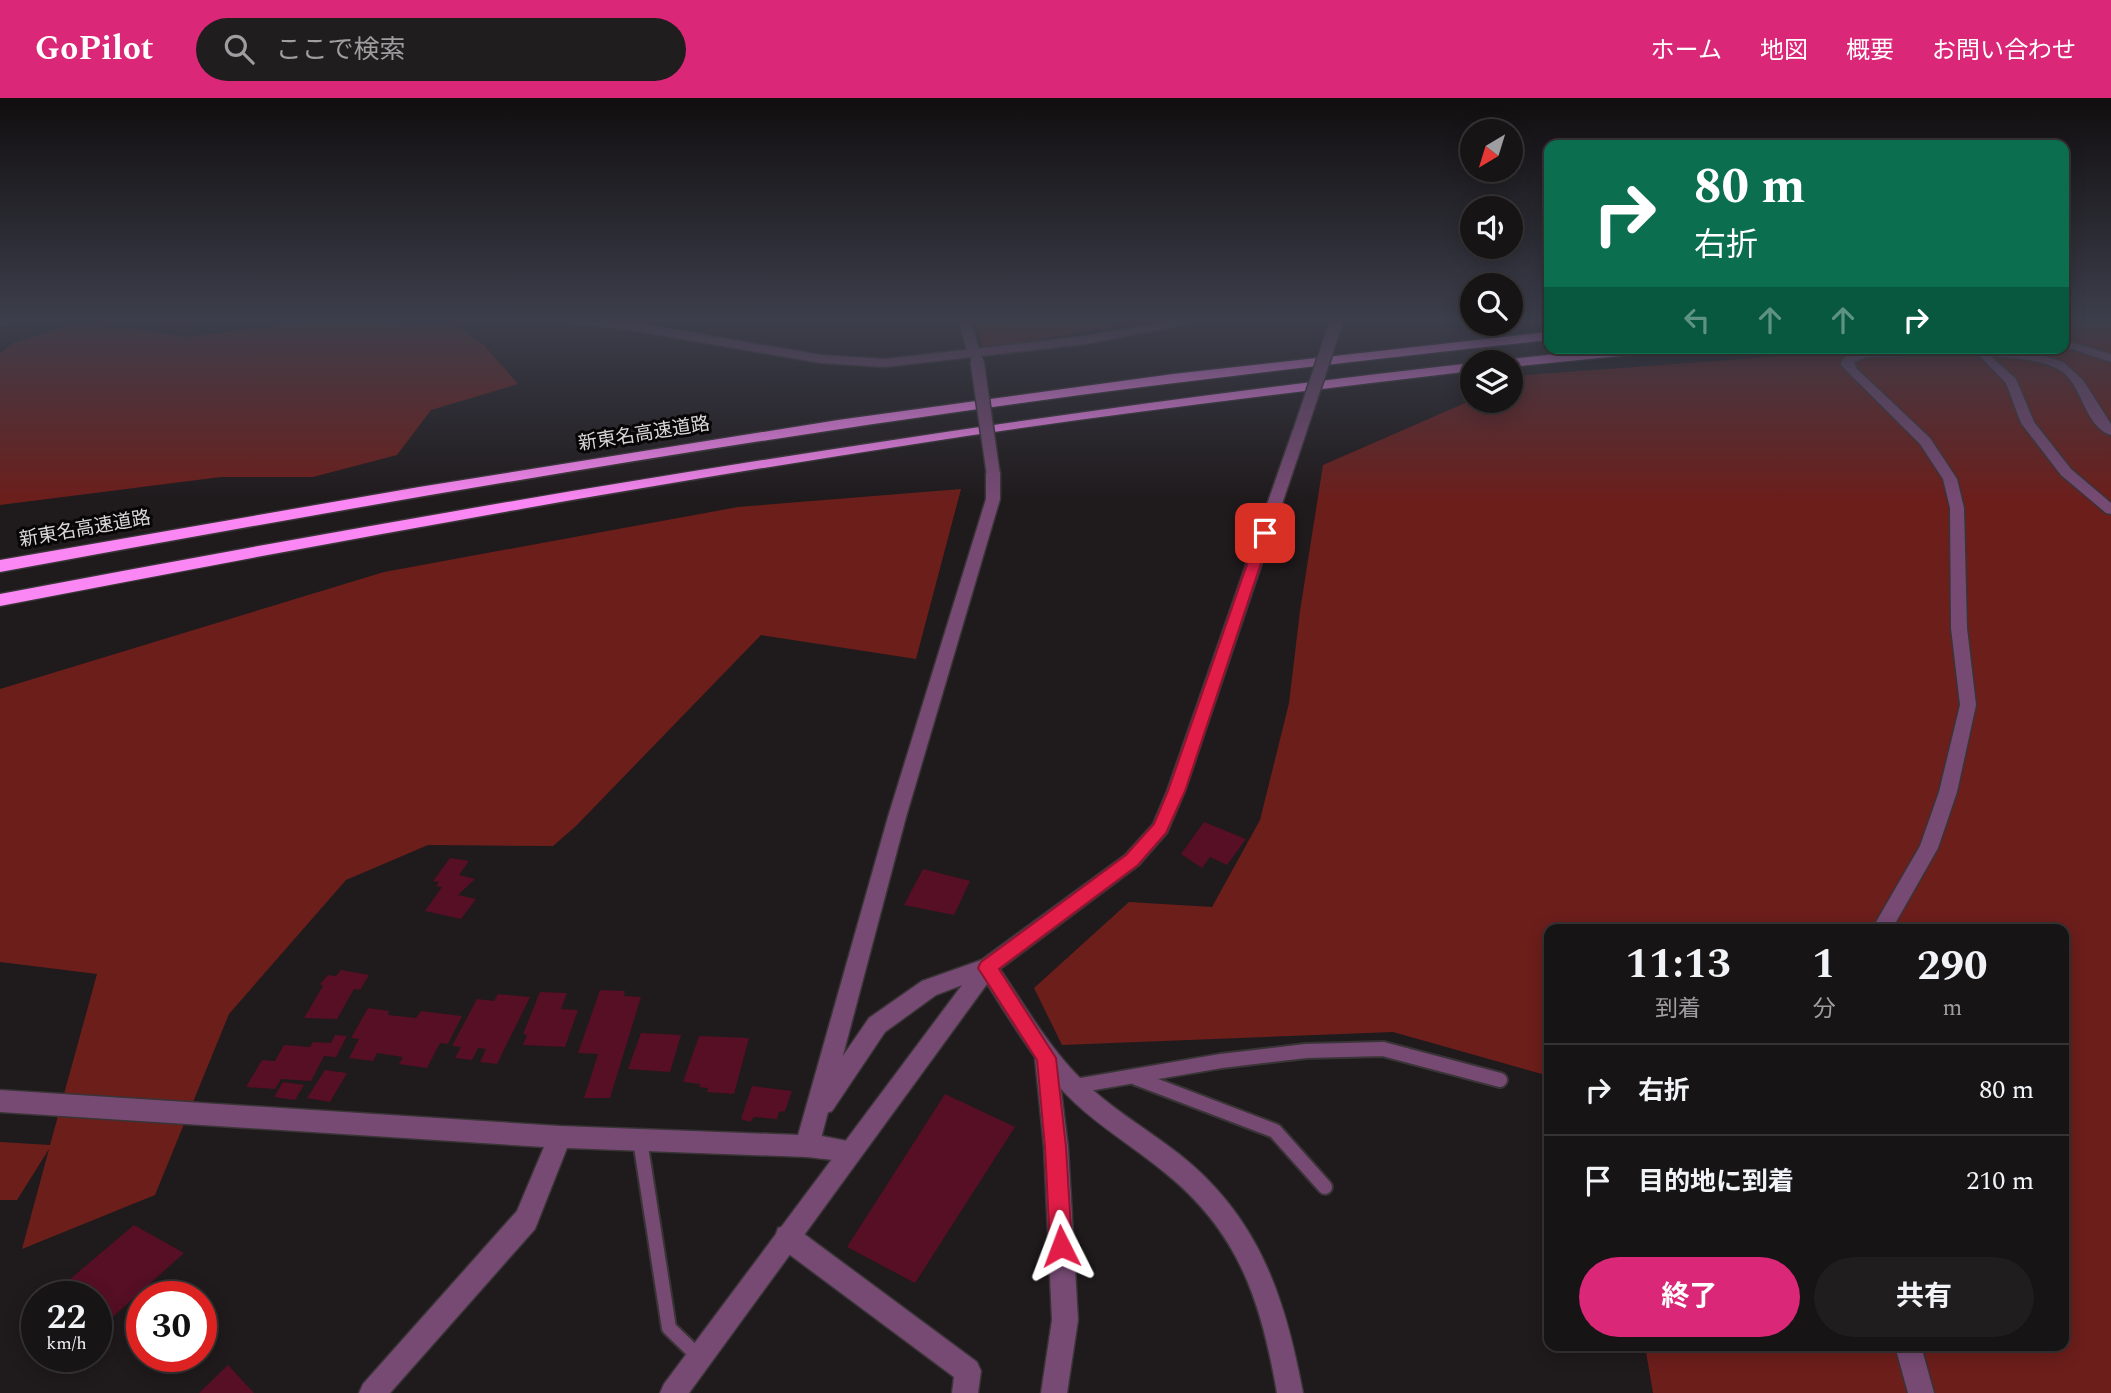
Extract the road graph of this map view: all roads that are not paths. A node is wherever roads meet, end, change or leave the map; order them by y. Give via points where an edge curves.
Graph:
1 (979, 379) edge
2 (1169, 379) edge
3 (1317, 379) edge
4 (1362, 379) edge
5 (1861, 379) edge
6 (2009, 379) edge
7 (2077, 379) edge
8 (2111, 430) edge
9 (2111, 510) edge
10 (0, 566) edge
11 (0, 600) edge
12 (1885, 924) edge
13 (987, 968) junction
14 (1046, 1058) junction
15 (1136, 1077) junction
16 (1500, 1080) dead end
17 (1073, 1087) junction
18 (0, 1101) edge
19 (560, 1137) junction
20 (640, 1140) junction
21 (807, 1146) junction
22 (850, 1151) junction
23 (1325, 1187) dead end
24 (787, 1237) junction
25 (1909, 1351) edge
26 (699, 1357) junction
27 (372, 1393) edge
28 (673, 1393) edge
29 (965, 1393) edge
30 (1054, 1393) edge
31 (1290, 1393) edge
32 (1921, 1393) edge

1 - 21 street, bridge via 993,499 897,817
2 - 10 highway, 新東名高速道路 via 513,475
3 - 13 street, bridge via 1160,828 1132,860
4 - 11 highway via 1136,405 519,502
5 - 12 street via 1925,441 1950,480 1957,508 1959,628 1968,705 1948,792 1929,848
6 - 9 street via 2028,423 2066,472
7 - 8 street via 2094,412
13 - 14 street
13 - 21 street via 929,988 877,1025 828,1094
13 - 22 street
14 - 17 street
14 - 30 street via 1056,1147 1065,1320
15 - 16 lane via 1306,1051 1383,1049
15 - 17 lane
15 - 23 lane via 1275,1130
17 - 31 street via 1187,1175 1226,1215 1256,1263 1272,1308
18 - 19 street
19 - 20 street
19 - 27 street via 526,1220
20 - 21 street
20 - 26 lane via 669,1328
21 - 22 street
22 - 24 street
24 - 26 street
24 - 29 street via 968,1371
25 - 32 street
26 - 28 street

